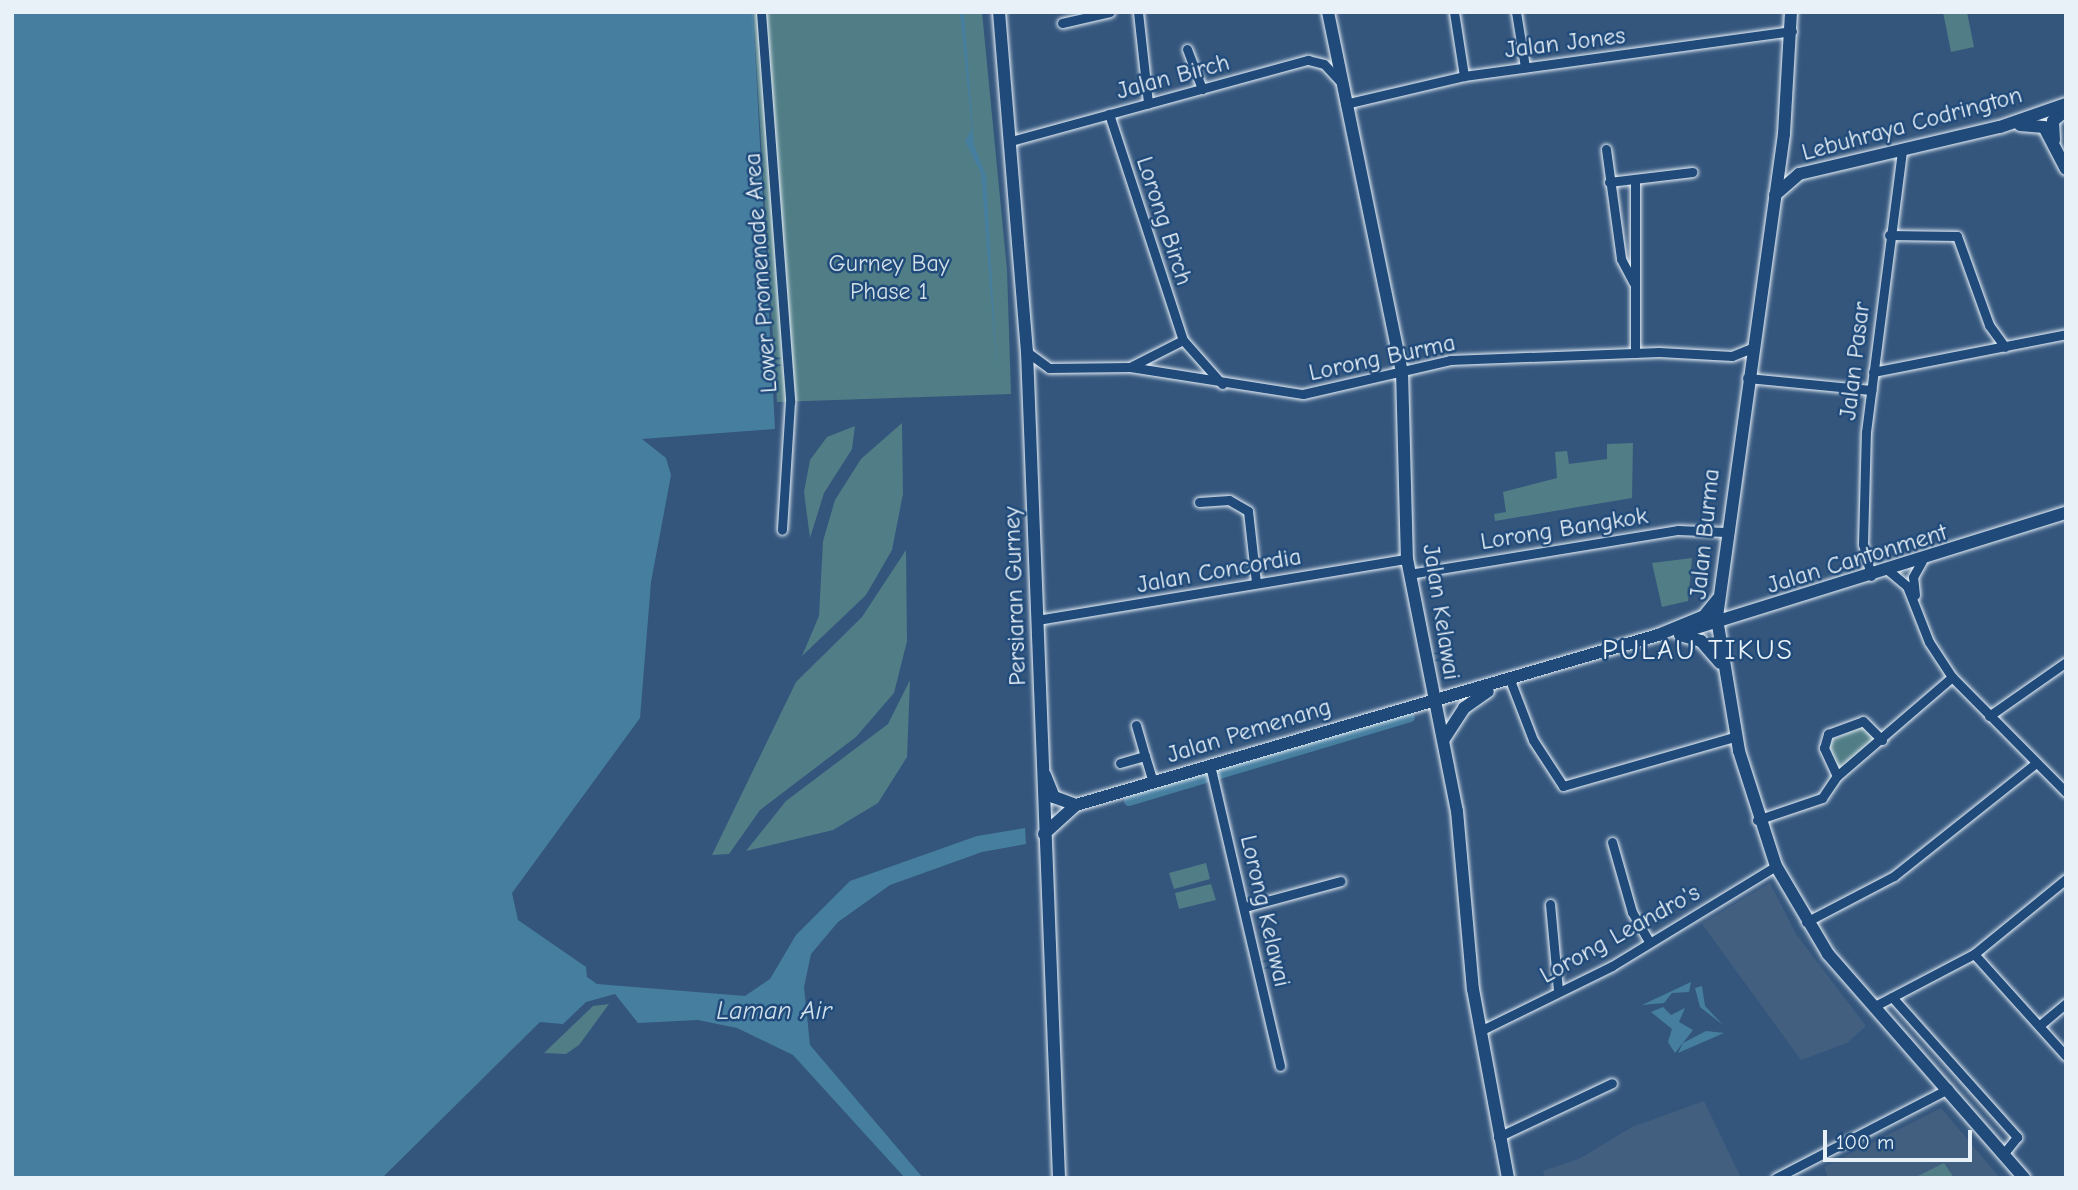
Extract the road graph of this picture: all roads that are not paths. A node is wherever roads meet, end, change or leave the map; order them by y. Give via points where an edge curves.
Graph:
1 (761, 12) edge
2 (999, 12) edge
3 (1110, 12) edge
4 (1138, 12) edge
5 (1328, 12) edge
6 (1454, 12) edge
7 (1516, 12) edge
8 (1791, 12) edge
9 (1062, 23) dead end
10 (1791, 31) junction
11 (1187, 49) dead end
12 (1525, 68) junction
13 (1464, 76) junction
14 (1339, 80) junction
15 (1202, 89) junction
16 (1148, 103) junction
17 (1345, 104) junction
18 (2066, 104) edge
19 (2066, 110) edge
20 (1109, 114) junction
21 (2000, 127) junction
22 (2054, 140) junction
23 (1011, 141) junction
24 (1606, 149) dead end
25 (1902, 151) junction
26 (2066, 169) edge
27 (1692, 172) dead end
28 (1635, 179) junction
29 (1609, 182) junction
30 (1775, 195) junction
31 (1889, 235) junction
32 (1634, 282) junction
33 (1989, 325) junction
34 (2066, 334) edge
35 (1183, 340) junction
36 (2005, 346) junction
37 (1752, 348) junction
38 (1981, 351) junction
39 (1027, 352) junction
40 (1635, 353) junction
41 (1130, 366) junction
42 (1402, 371) junction
43 (1873, 372) junction
44 (1747, 377) junction
45 (1223, 385) junction
46 (1871, 390) junction
47 (1199, 502) dead end
48 (2066, 513) edge
49 (782, 530) dead end
50 (1726, 532) junction
51 (1407, 559) junction
52 (1922, 561) junction
53 (1889, 571) junction
54 (1409, 574) junction
55 (1871, 576) junction
56 (1256, 583) junction
57 (1718, 600) junction
58 (1914, 603) junction
59 (1037, 620) junction
60 (1717, 624) junction
61 (1675, 634) junction
62 (1658, 635) junction
63 (2066, 662) edge
64 (1723, 666) junction
65 (1952, 677) junction
66 (1505, 682) junction
67 (1435, 700) junction
68 (1989, 716) junction
69 (1136, 725) dead end
70 (1737, 736) junction
71 (1444, 739) junction
72 (1882, 740) junction
73 (1145, 757) junction
74 (1121, 763) dead end
75 (2036, 763) junction
76 (1043, 766) junction
77 (1212, 774) junction
78 (1837, 776) junction
79 (1153, 782) junction
80 (2064, 786) edge
81 (1076, 805) junction
82 (1757, 820) junction
83 (1044, 834) junction
84 (1612, 842) dead end
85 (1776, 866) junction
86 (2066, 879) edge
87 (1341, 881) dead end
88 (1550, 904) dead end
89 (1245, 907) junction
90 (1807, 922) junction
91 (1649, 942) junction
92 (1974, 954) junction
93 (1558, 991) junction
94 (1892, 998) junction
95 (2066, 1003) edge
96 (1873, 1007) junction
97 (2052, 1015) junction
98 (2040, 1025) junction
99 (1480, 1031) junction
100 (2052, 1039) junction
101 (2066, 1056) edge
102 (1280, 1066) dead end
103 (1612, 1083) dead end
104 (1948, 1089) junction
105 (1498, 1137) junction
106 (2004, 1153) junction
107 (1059, 1178) edge
108 (1508, 1178) edge
109 (1776, 1178) edge
110 (2024, 1178) edge

1 - 49 street, Lower Promenade Area via 790,401
2 - 23 main road, Persiaran Gurney
3 - 9 street
4 - 16 street
5 - 14 main road, Jalan Kelawai
6 - 13 street
7 - 12 street
8 - 10 main road, Jalan Burma
10 - 12 street, Jalan Jones
10 - 30 main road, Jalan Burma
11 - 15 street
12 - 13 street, Jalan Jones
13 - 17 street, Jalan Jones
14 - 15 street, Jalan Birch via 1324,64 1308,60
14 - 17 main road, Jalan Kelawai
15 - 16 street, Jalan Birch
16 - 20 street, Jalan Birch
17 - 42 main road, Jalan Kelawai
18 - 21 main road, Lebuhraya Codrington
19 - 22 main road via 2053,121
20 - 23 street, Jalan Birch
20 - 35 street, Lorong Birch
21 - 22 main road via 2033,122
21 - 25 main road, Lebuhraya Codrington
22 - 26 main road
23 - 39 main road, Persiaran Gurney
24 - 29 street
25 - 30 main road, Lebuhraya Codrington via 1799,174
25 - 31 street, Jalan Pasar
27 - 28 street
28 - 29 street
28 - 32 street
29 - 32 street via 1621,259
30 - 37 main road, Jalan Burma
31 - 33 street via 1957,236
31 - 43 street, Jalan Pasar
32 - 40 street
33 - 36 street
33 - 38 street via 1989,342
34 - 36 street
35 - 41 street
35 - 45 street, Lorong Birch
36 - 38 street
37 - 40 street, Lorong Burma via 1732,356
37 - 44 main road, Jalan Burma
38 - 43 street
39 - 41 street, Lorong Burma via 1049,368
39 - 59 main road, Persiaran Gurney
40 - 42 street, Lorong Burma via 1450,360
41 - 45 street, Lorong Burma
42 - 45 street, Lorong Burma via 1322,393
42 - 51 main road, Jalan Kelawai
43 - 46 street, Jalan Pasar
44 - 46 street
44 - 50 main road, Jalan Burma
46 - 55 street, Jalan Pasar via 1863,544
47 - 56 street via 1229,500 1248,511
48 - 52 main road, Jalan Cantonment
50 - 54 street, Lorong Bangkok via 1678,530
50 - 57 main road, Jalan Burma
51 - 54 main road, Jalan Kelawai
51 - 56 street, Jalan Concordia
52 - 53 main road, Jalan Cantonment
52 - 58 street via 1913,577
53 - 55 main road, Jalan Cantonment
53 - 58 street
54 - 67 main road, Jalan Kelawai
55 - 60 main road, Jalan Cantonment
56 - 59 street, Jalan Concordia
57 - 60 main road, Jalan Burma
57 - 62 main road, Jalan Cantonment via 1704,616
58 - 65 street
59 - 76 main road, Persiaran Gurney
60 - 61 main road, Jalan Cantonment
60 - 64 main road, Jalan Burma
61 - 62 main road, Jalan Cantonment
61 - 64 main road via 1701,641
62 - 66 main road, Jalan Cantonment
63 - 68 street
64 - 70 main road, Jalan Burma
65 - 68 street
65 - 72 street
66 - 67 main road, Jalan Cantonment
66 - 70 street via 1553,779 1571,785
66 - 71 main road via 1464,708
67 - 71 main road, Jalan Kelawai
67 - 77 main road, Jalan Pemenang
68 - 75 street
69 - 73 street
70 - 82 main road, Jalan Burma
71 - 99 main road, Jalan Kelawai
72 - 78 street
72 - 78 street via 1863,722 1828,734 1824,748
73 - 74 street
73 - 79 street
75 - 80 street
75 - 90 street via 1894,876
76 - 81 main road via 1054,797
76 - 83 main road, Persiaran Gurney
77 - 79 main road, Jalan Pemenang
77 - 89 street, Lorong Kelawai
78 - 82 street via 1822,798 1782,816
79 - 81 main road, Jalan Pemenang
81 - 83 main road, Jalan Pemenang
82 - 85 main road, Jalan Burma
83 - 107 main road, Persiaran Gurney
84 - 91 street via 1632,912
85 - 90 main road, Jalan Burma
85 - 91 street, Lorong Leandro's
86 - 92 street
87 - 89 street
88 - 93 street
89 - 102 street, Lorong Kelawai
90 - 96 main road, Jalan Burma
91 - 93 street, Lorong Leandro's
92 - 94 street
92 - 98 street
93 - 99 street, Lorong Leandro's
94 - 96 street
94 - 106 street via 2017,1137
95 - 97 street
96 - 104 main road, Jalan Burma
97 - 98 street
97 - 100 street
98 - 100 street
99 - 105 main road, Jalan Kelawai
100 - 101 street
103 - 105 street
104 - 106 main road, Jalan Burma
104 - 109 street
105 - 108 main road, Jalan Kelawai
106 - 110 main road, Jalan Burma

